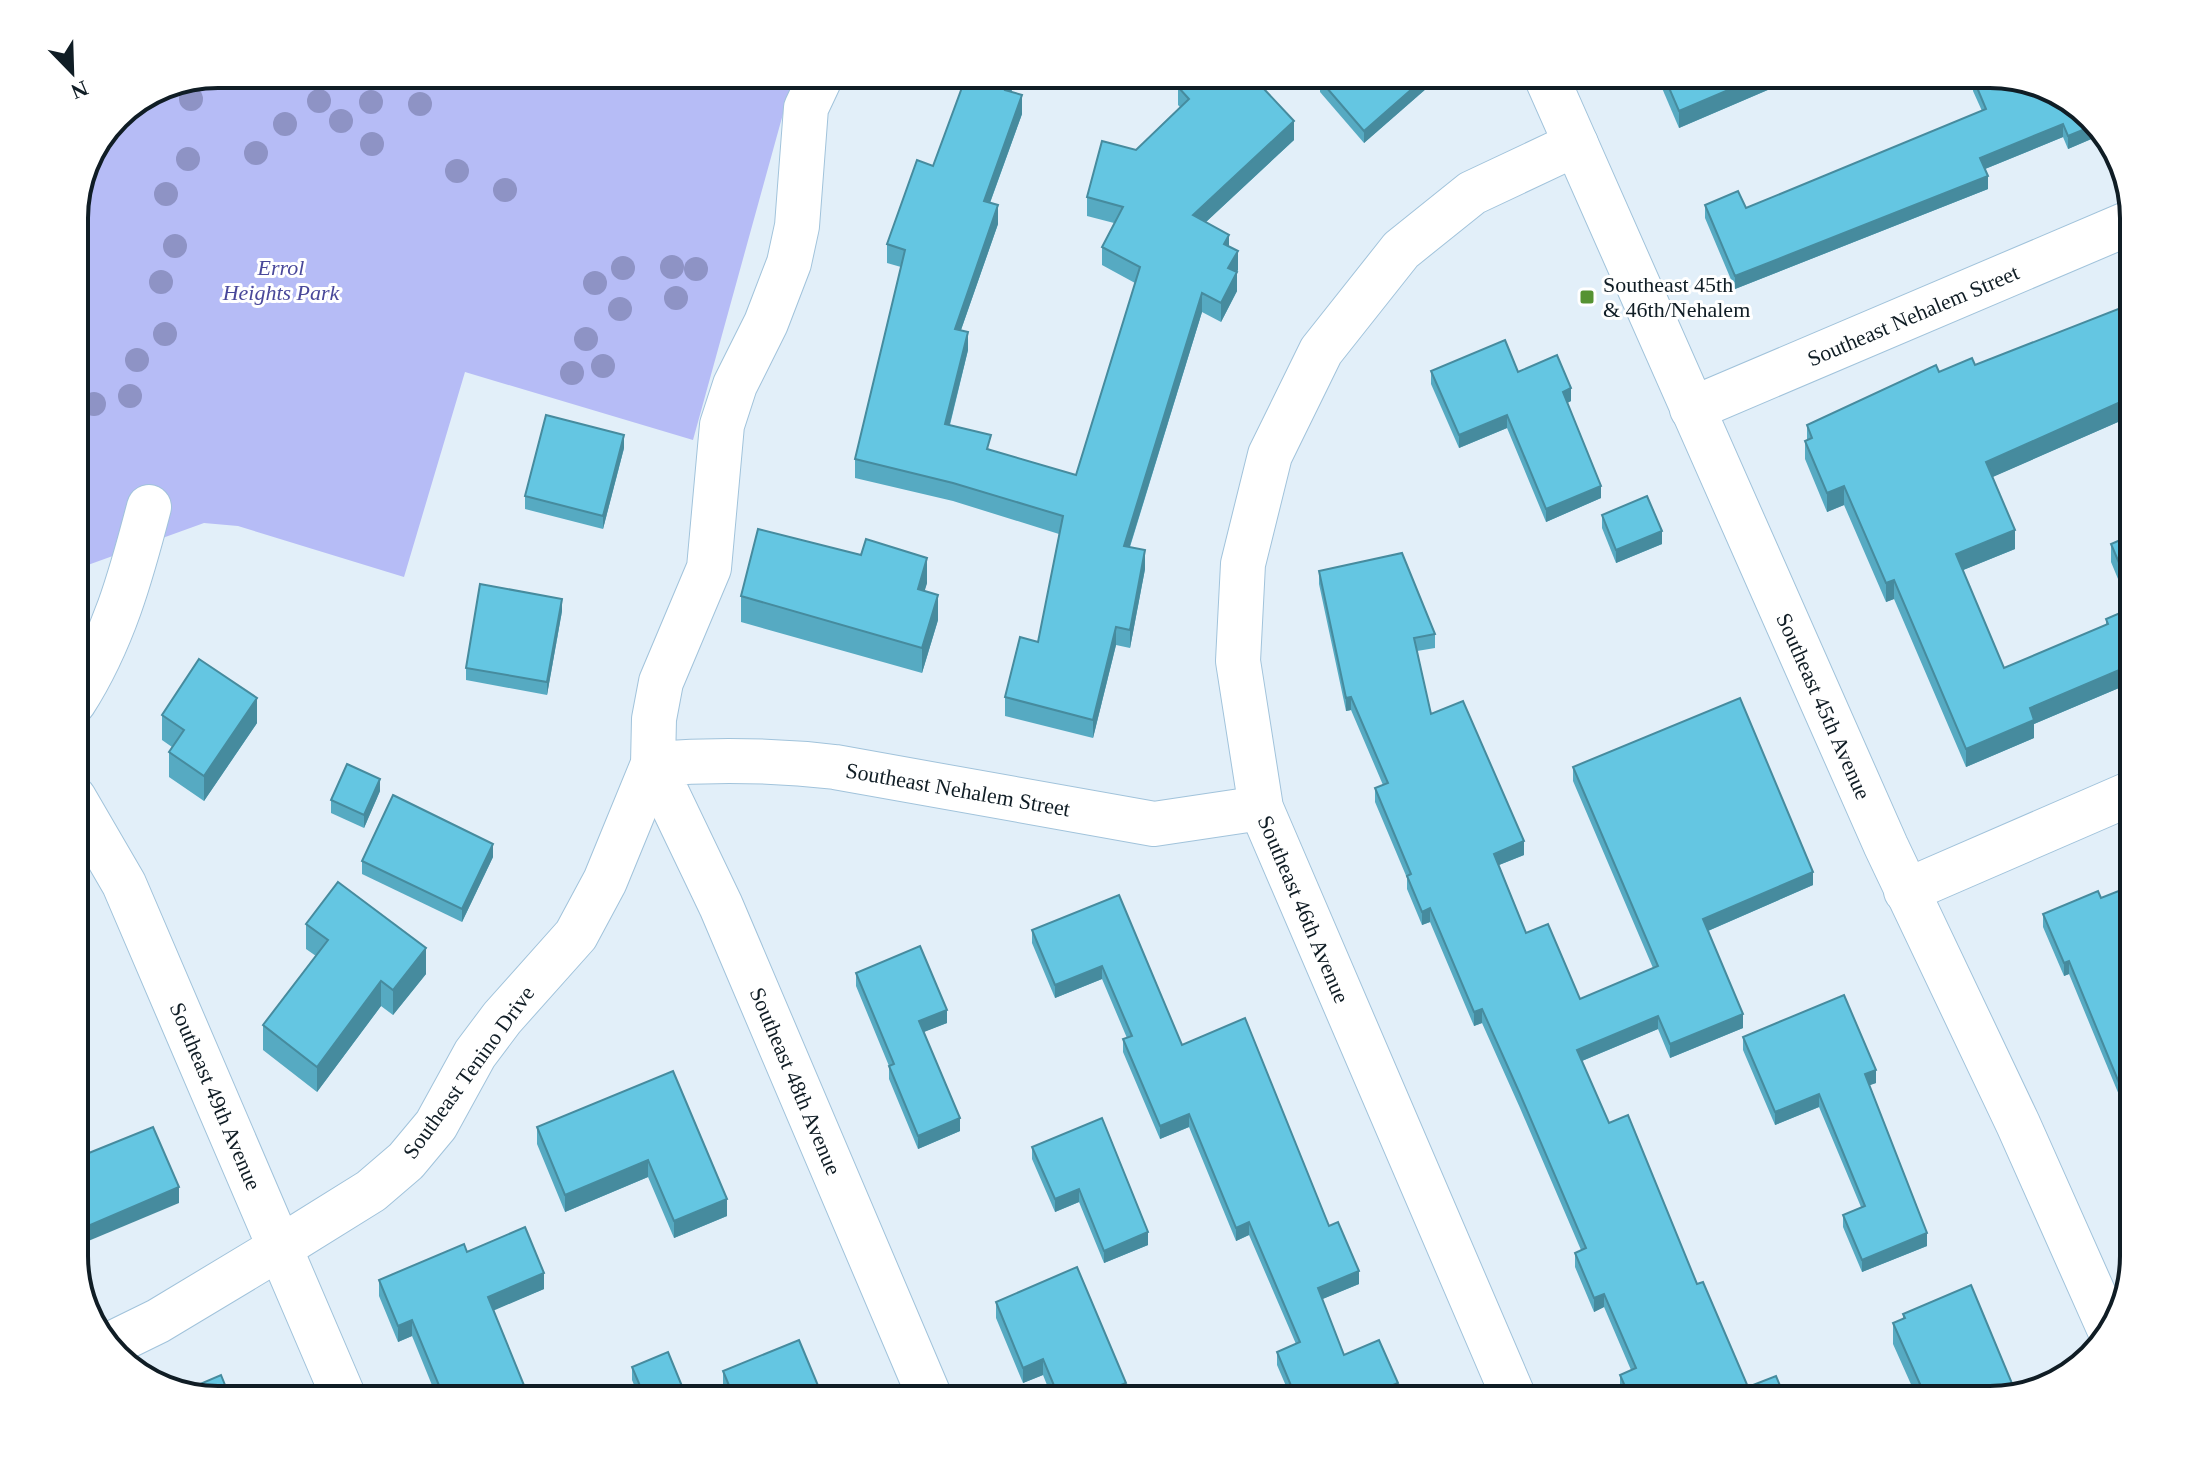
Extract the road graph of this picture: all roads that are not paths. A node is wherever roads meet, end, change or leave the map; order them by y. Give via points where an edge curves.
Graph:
1 (815, 88) edge
2 (1551, 88) edge
3 (1576, 144) junction
4 (2120, 227) edge
5 (1692, 409) junction
6 (149, 507) dead end
7 (88, 680) edge
8 (653, 764) junction
9 (2120, 798) edge
10 (1261, 808) junction
11 (88, 822) edge
12 (1906, 891) junction
13 (281, 1247) junction
14 (2104, 1318) edge
15 (119, 1340) edge
16 (339, 1386) edge
17 (925, 1386) edge
18 (1509, 1386) edge

1 - 8 street, Southeast Tenino Drive via 806,108 789,263 722,425 709,568 661,682
2 - 3 street, Southeast 45th Avenue
3 - 5 street, Southeast 45th Avenue
3 - 10 street, Southeast 46th Avenue via 1472,193 1401,250 1321,351 1270,455 1243,564 1238,661
4 - 5 street, Southeast Nehalem Street
5 - 12 street, Southeast 45th Avenue
6 - 7 street via 128,587
8 - 10 street, Southeast Nehalem Street via 782,761 835,767 1154,824
8 - 13 street, Southeast Tenino Drive via 605,881 576,935 475,1054 436,1125 371,1191
8 - 17 street, Southeast 48th Avenue via 721,906
9 - 12 street
10 - 18 street, Southeast 46th Avenue
11 - 13 street, Southeast 49th Avenue via 124,884
12 - 14 street, Southeast 45th Avenue
13 - 15 street, Southeast Tenino Drive
13 - 16 street, Southeast 49th Avenue

